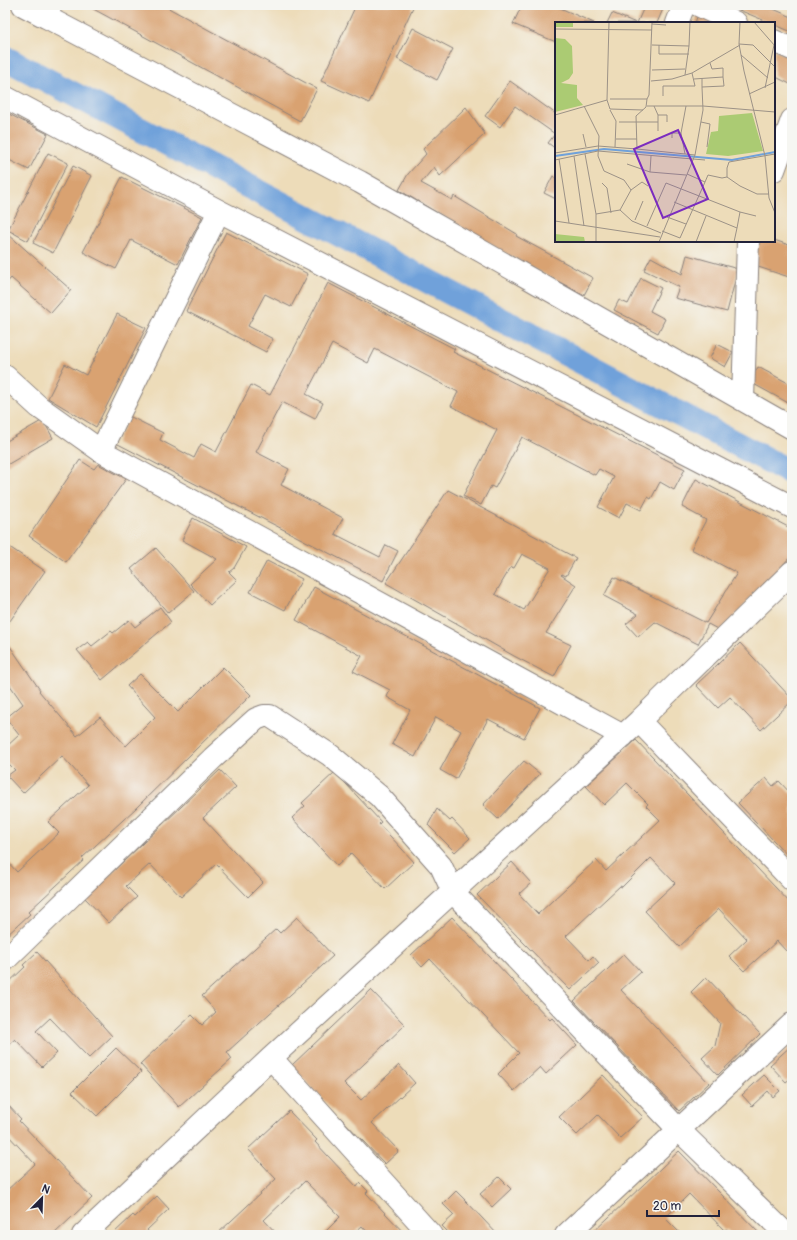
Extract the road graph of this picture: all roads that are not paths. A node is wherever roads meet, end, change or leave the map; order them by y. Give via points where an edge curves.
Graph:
1 (23, 5) edge
2 (684, 5) edge
3 (698, 5) edge
4 (49, 11) edge
5 (677, 22) edge
6 (734, 22) edge
7 (775, 41) edge
8 (792, 49) edge
9 (5, 97) edge
10 (792, 120) edge
11 (775, 167) edge
12 (220, 211) junction
13 (748, 242) edge
14 (5, 376) edge
15 (743, 400) junction
16 (792, 428) edge
17 (101, 451) junction
18 (792, 507) edge
19 (792, 572) edge
20 (639, 721) junction
21 (623, 736) junction
22 (792, 880) edge
23 (453, 892) junction
24 (5, 960) edge
25 (792, 1024) edge
26 (271, 1058) junction
27 (679, 1130) junction
28 (83, 1235) edge
29 (431, 1235) edge
30 (566, 1235) edge
31 (787, 1235) edge

1 - 4 street
2 - 5 street
3 - 6 street
4 - 15 street via 360,182
7 - 8 street
9 - 12 street
10 - 11 street
12 - 17 street
12 - 18 street
13 - 15 street
14 - 17 street via 39,407
15 - 16 street
17 - 21 street
19 - 20 street
20 - 21 street
20 - 22 street
21 - 23 street
23 - 24 street via 441,866 378,796 330,755 294,730 270,716 264,716 256,719 212,758
23 - 26 street
23 - 27 street
25 - 27 street
26 - 28 street
26 - 29 street
27 - 30 street
27 - 31 street

